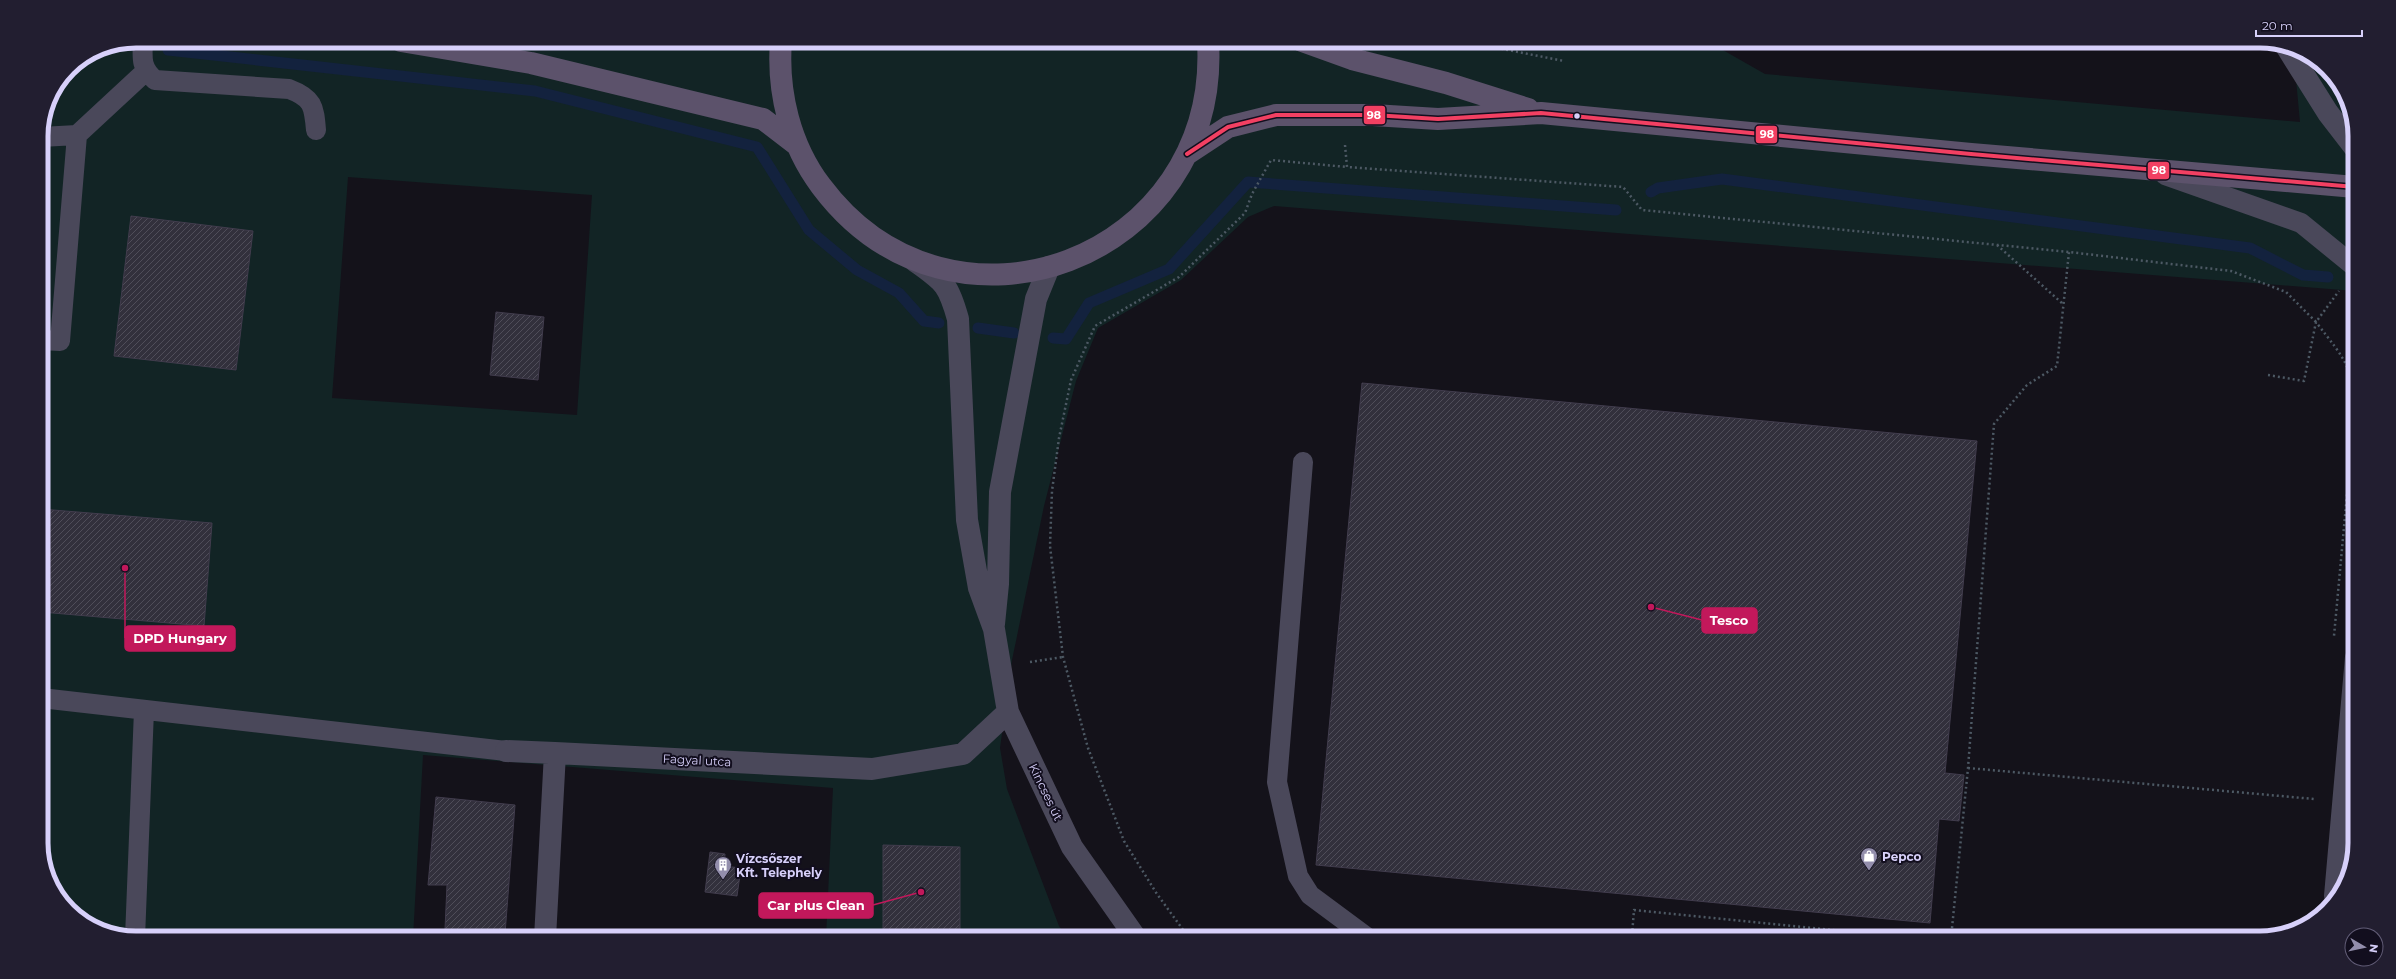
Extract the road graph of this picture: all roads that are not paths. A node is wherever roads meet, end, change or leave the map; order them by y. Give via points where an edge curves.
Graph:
1 (143, 48) edge
2 (442, 48) edge
3 (781, 48) edge
4 (1208, 48) edge
5 (1321, 48) edge
6 (2291, 54) edge
7 (146, 71) junction
8 (1541, 112) junction
9 (316, 130) dead end
10 (77, 135) junction
11 (48, 136) edge
12 (2348, 139) edge
13 (797, 145) junction
14 (1187, 154) junction
15 (2142, 168) junction
16 (2348, 186) edge
17 (911, 258) junction
18 (2348, 261) edge
19 (1049, 267) junction
20 (48, 340) edge
21 (1303, 462) dead end
22 (994, 629) junction
23 (48, 699) edge
24 (144, 710) junction
25 (1008, 712) junction
26 (2348, 736) edge
27 (506, 751) joint
28 (555, 753) junction
29 (2335, 889) edge
30 (136, 931) edge
31 (545, 931) edge
32 (1131, 931) edge
33 (1359, 931) edge

1 - 7 lane
2 - 13 main road via 531,63 763,119
3 - 13 main road via 782,87
4 - 14 main road via 1204,108
5 - 8 main road via 1352,59 1446,83
6 - 12 street via 2324,107
7 - 9 lane via 156,80 290,90 305,95 314,108
7 - 10 lane
8 - 14 main road via 1438,119 1373,115 1276,115 1228,127
8 - 15 main road
10 - 11 lane
10 - 20 lane via 60,341
13 - 17 main road via 812,174 841,210 882,243
14 - 19 main road via 1162,193 1130,226 1092,251
15 - 16 main road
15 - 18 lane via 2301,223
17 - 19 main road via 933,266 979,274 1026,272
17 - 22 street via 944,283 952,297 958,319 967,520 978,588
19 - 22 street via 1036,299 1000,492 998,584
21 - 33 lane via 1277,782 1298,876 1310,894
22 - 25 street, Kincses út
23 - 24 lane
24 - 27 lane
24 - 30 lane
25 - 28 street, Fagyal utca via 964,754 872,769
25 - 32 street, Kincses út via 1072,847
26 - 29 lane
27 - 28 street, Fagyal utca
28 - 31 street

